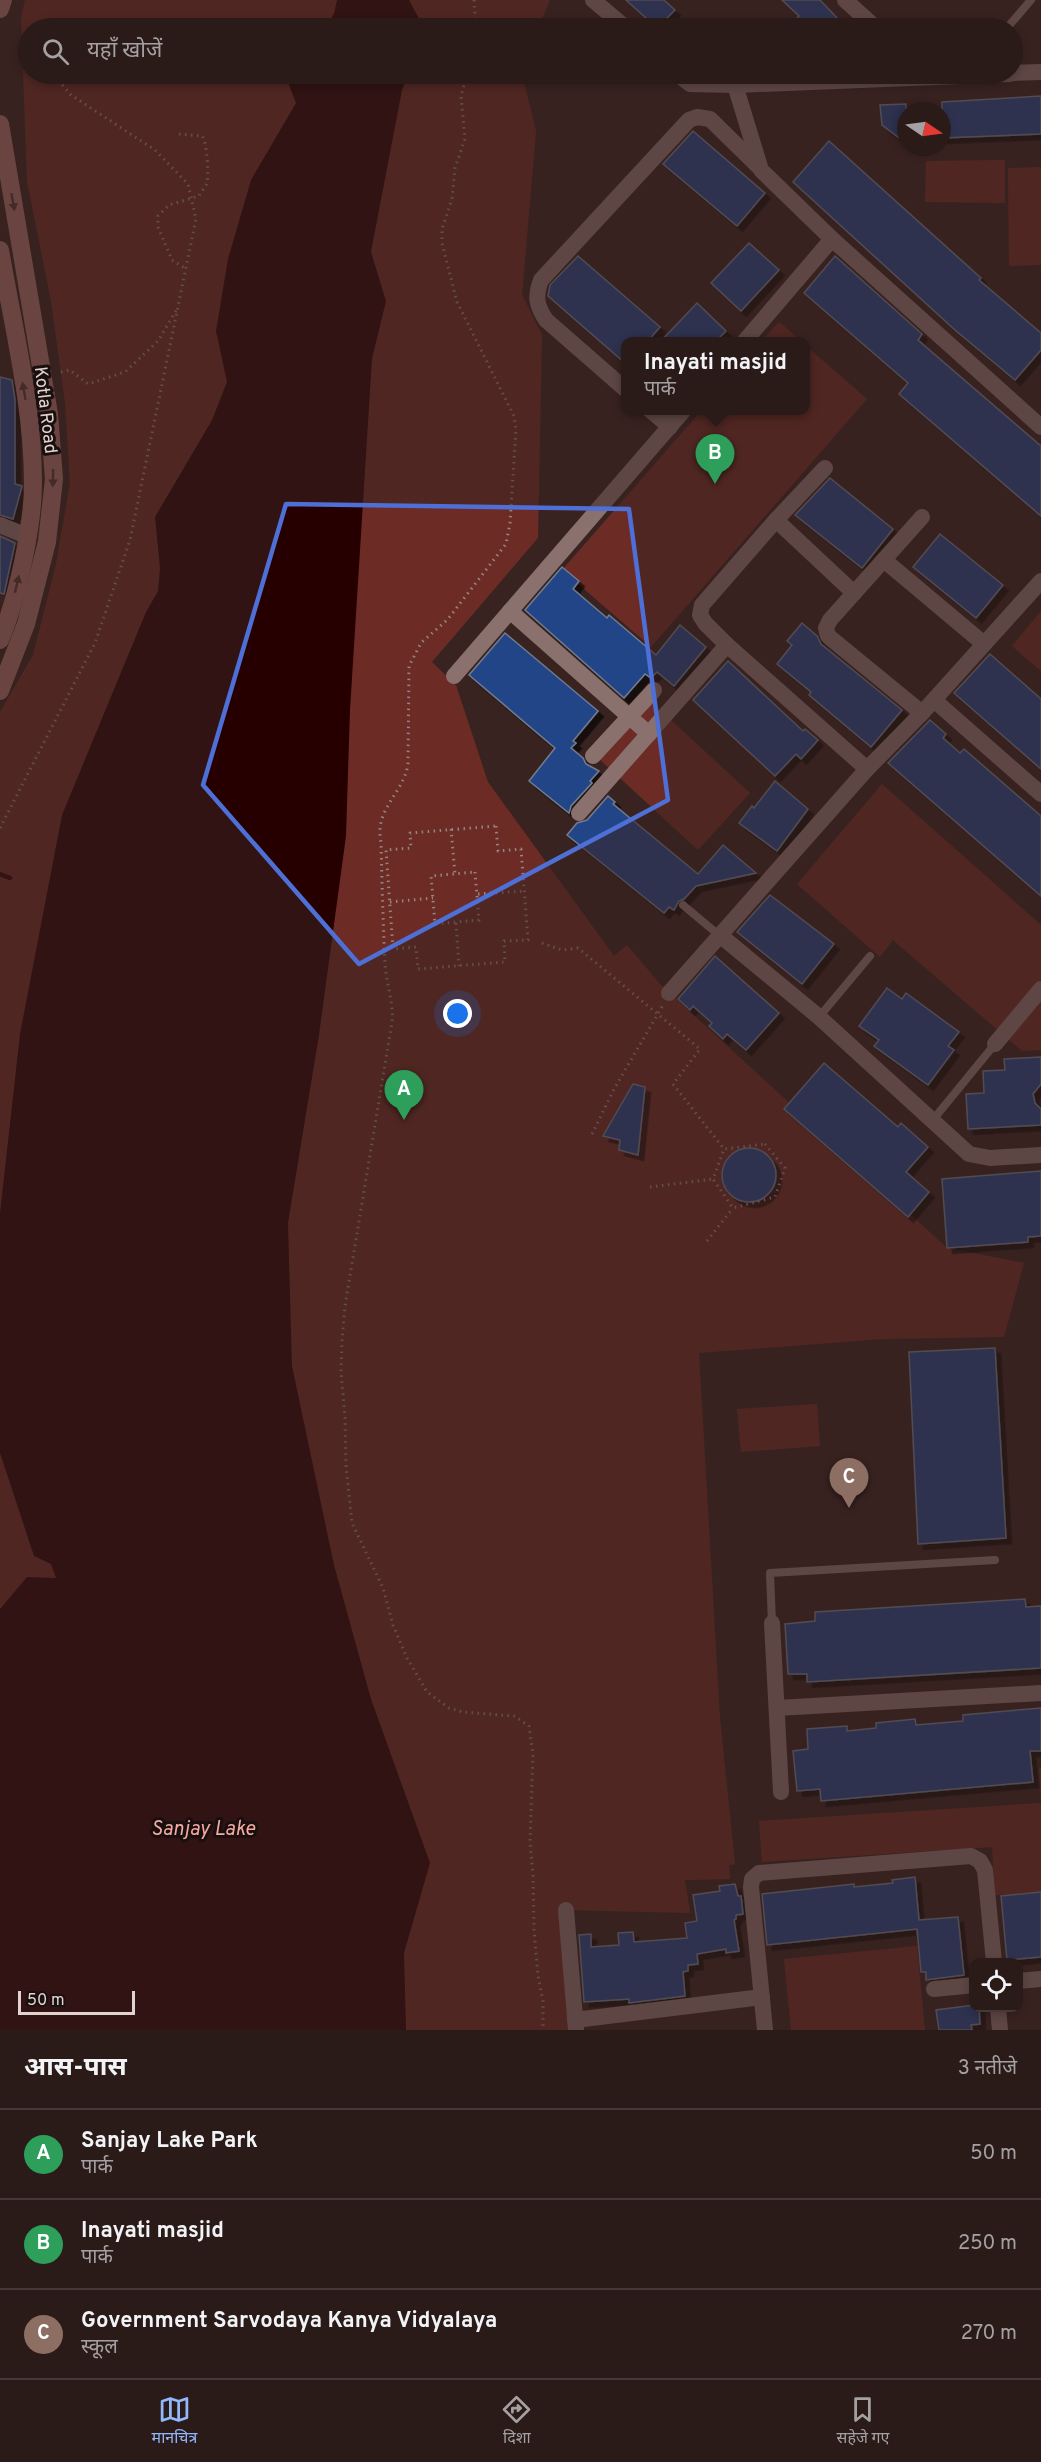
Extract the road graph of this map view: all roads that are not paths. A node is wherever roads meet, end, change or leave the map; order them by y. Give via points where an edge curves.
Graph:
1 (3, 0) edge
2 (593, 0) edge
3 (845, 0) edge
4 (1031, 0) edge
5 (0, 9) edge
6 (614, 18) edge
7 (865, 18) edge
8 (1016, 18) edge
9 (1041, 72) edge
10 (1023, 73) edge
11 (690, 84) edge
12 (752, 84) edge
13 (735, 85) junction
14 (0, 128) edge
15 (761, 170) junction
16 (832, 239) junction
17 (0, 250) edge
18 (748, 337) edge
19 (621, 386) edge
20 (655, 415) edge
21 (680, 415) edge
22 (1039, 420) edge
23 (669, 427) junction
24 (825, 468) dead end
25 (922, 517) dead end
26 (776, 520) junction
27 (0, 525) edge
28 (27, 536) junction
29 (884, 560) junction
30 (1041, 581) edge
31 (854, 593) junction
32 (510, 611) junction
33 (0, 640) edge
34 (984, 644) junction
35 (727, 645) junction
36 (454, 676) dead end
37 (654, 690) dead end
38 (0, 691) edge
39 (934, 700) junction
40 (922, 713) junction
41 (628, 717) junction
42 (649, 734) junction
43 (593, 756) dead end
44 (867, 769) junction
45 (1041, 794) edge
46 (579, 813) dead end
47 (683, 905) dead end
48 (721, 936) junction
49 (870, 956) dead end
50 (1041, 989) edge
51 (669, 993) dead end
52 (819, 1017) junction
53 (995, 1044) joint
54 (932, 1121) junction
55 (1041, 1155) edge
56 (995, 1560) dead end
57 (772, 1623) joint
58 (1041, 1693) edge
59 (777, 1708) junction
60 (780, 1792) dead end
61 (566, 1910) dead end
62 (994, 1958) edge
63 (1041, 1979) edge
64 (1023, 1981) edge
65 (969, 1986) edge
66 (934, 1989) dead end
67 (762, 1997) junction
68 (998, 2012) edge
69 (576, 2025) edge
70 (765, 2030) edge
71 (1000, 2030) edge

1 - 5 main road
2 - 6 street
3 - 7 street
4 - 8 lane
9 - 10 street
11 - 13 street
12 - 13 street
13 - 15 street
14 -> 38 main road, Kotla Road via 49,414 54,479 47,542 29,614
15 - 16 street
15 - 19 street via 710,119 689,120 542,280 536,294 537,307 546,320
16 - 18 street
16 - 22 street
28 -> 17 main road, Kotla Road via 33,484 28,420
20 - 23 street
21 - 23 street
23 - 32 street
24 - 26 street
25 - 29 street
26 - 31 street
26 - 35 street via 702,605 700,615
27 - 28 street
33 -> 28 main road, Kotla Road via 9,619
29 - 31 street
29 - 34 street
30 - 34 street
31 - 40 street via 830,620 828,636
32 - 36 street
32 - 41 street
34 - 39 street
35 - 42 street
35 - 44 street
37 - 41 street
39 - 40 street
39 - 45 street
40 - 44 street
41 - 42 street
41 - 43 street
42 - 46 street
44 - 48 street
47 - 48 lane
48 - 51 street
48 - 52 street
49 - 52 lane
50 - 53 street
52 - 54 street
53 - 54 lane
54 - 55 street via 969,1154 990,1158
56 - 57 lane via 770,1573
57 - 59 street
58 - 59 street
59 - 60 street
61 - 69 street
62 - 67 street via 985,1870 971,1856 759,1873 752,1879 751,1887
63 - 64 street
65 - 66 street
67 - 69 street
67 - 70 street
68 - 71 street

